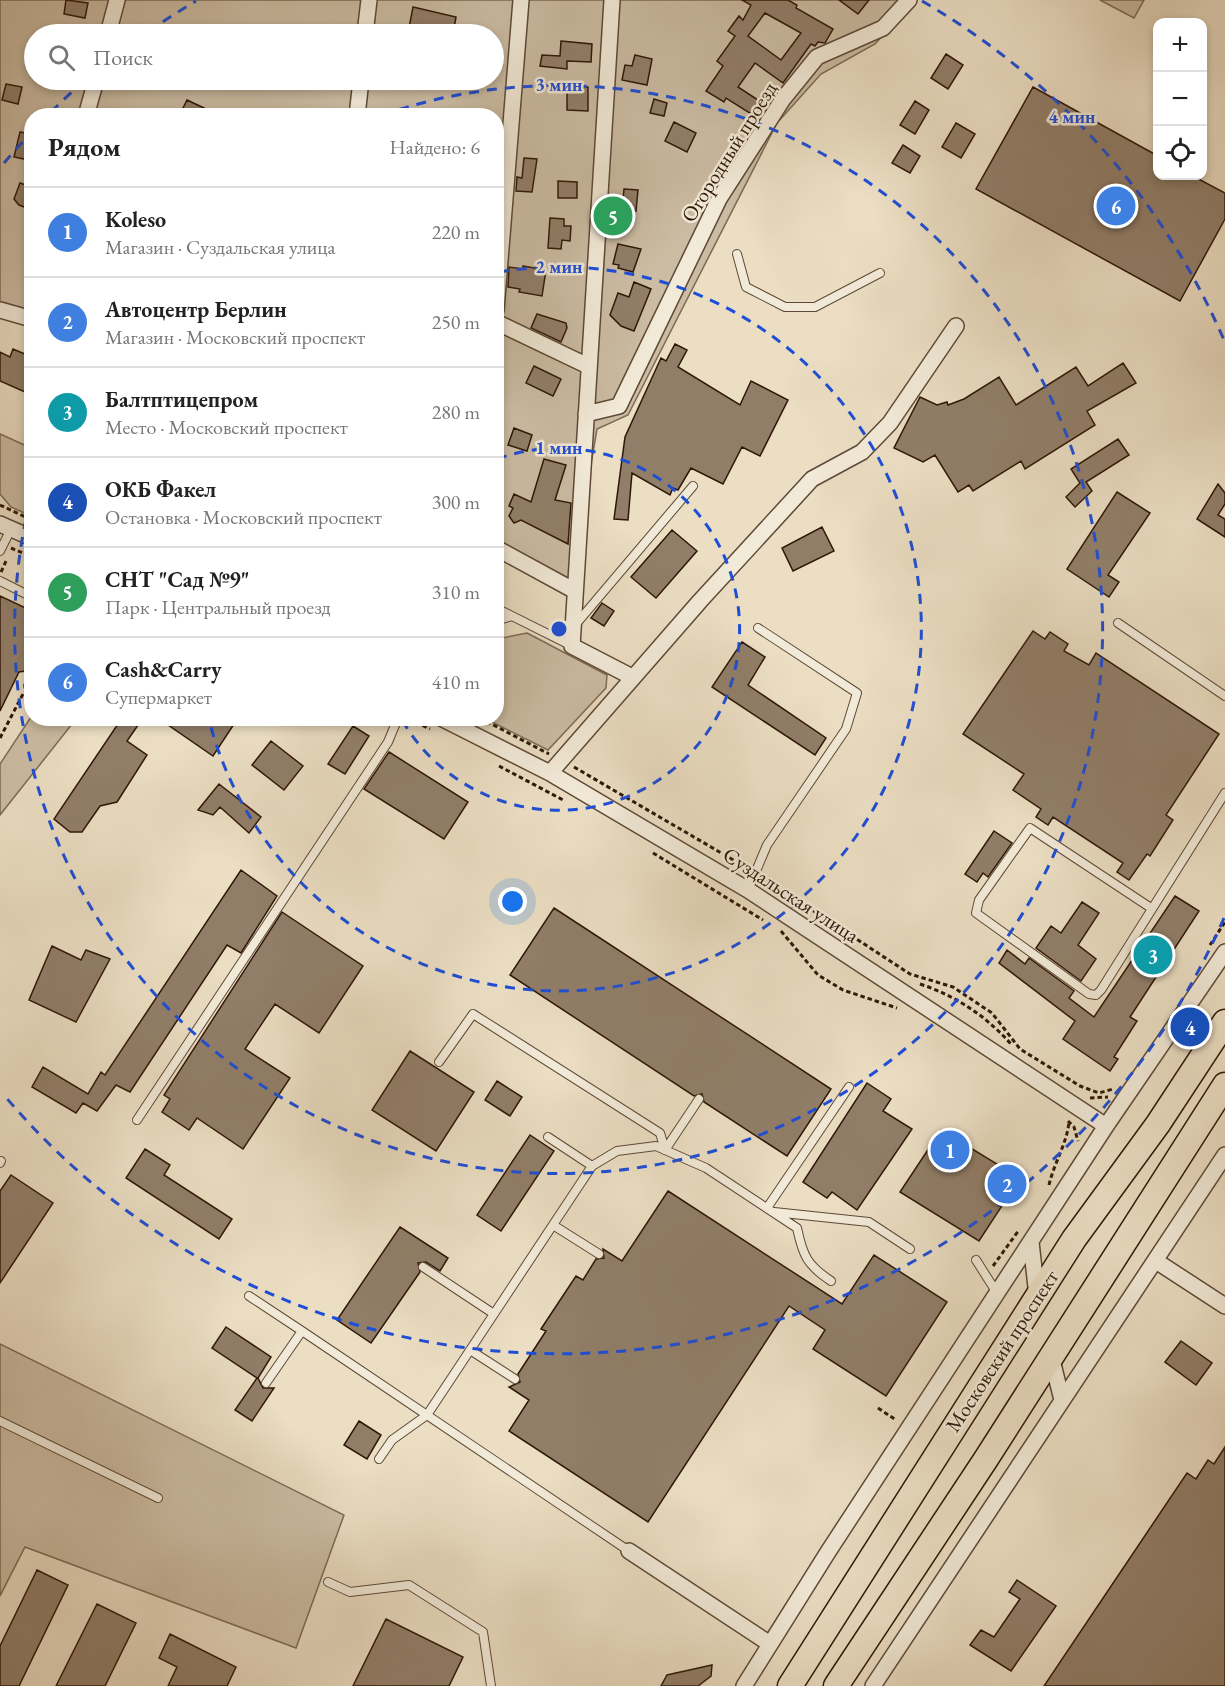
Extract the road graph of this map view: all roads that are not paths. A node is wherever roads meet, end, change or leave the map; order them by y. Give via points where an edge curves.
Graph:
1 (117, 0) edge
2 (369, 0) edge
3 (521, 0) edge
4 (612, 0) edge
5 (909, 0) edge
6 (111, 24) edge
7 (366, 24) edge
8 (93, 90) edge
9 (360, 90) edge
10 (88, 108) edge
11 (358, 108) edge
12 (504, 211) edge
13 (737, 254) dead end
14 (880, 273) dead end
15 (0, 310) edge
16 (24, 317) edge
17 (504, 326) edge
18 (956, 326) dead end
19 (588, 366) junction
20 (586, 414) junction
21 (693, 486) dead end
22 (5, 527) edge
23 (24, 535) edge
24 (2, 548) edge
25 (504, 552) edge
26 (0, 581) edge
27 (575, 591) junction
28 (24, 593) edge
29 (504, 612) edge
30 (512, 616) junction
31 (504, 618) edge
32 (1118, 623) dead end
33 (573, 628) junction
34 (758, 628) dead end
35 (572, 646) junction
36 (632, 677) junction
37 (1225, 696) edge
38 (395, 726) edge
39 (440, 726) edge
40 (550, 773) junction
41 (1225, 794) edge
42 (748, 890) junction
43 (1151, 908) junction
44 (1225, 952) edge
45 (1225, 1022) edge
46 (439, 1062) dead end
47 (1225, 1085) edge
48 (849, 1087) dead end
49 (699, 1099) dead end
50 (136, 1120) dead end
51 (1106, 1126) junction
52 (548, 1137) dead end
53 (665, 1150) junction
54 (1225, 1155) edge
55 (592, 1166) junction
56 (769, 1210) junction
57 (553, 1225) junction
58 (1031, 1242) junction
59 (910, 1249) dead end
60 (599, 1254) dead end
61 (976, 1260) dead end
62 (1156, 1261) junction
63 (423, 1267) dead end
64 (831, 1281) dead end
65 (998, 1293) junction
66 (249, 1296) dead end
67 (1037, 1296) junction
68 (1225, 1306) edge
69 (494, 1314) junction
70 (302, 1331) junction
71 (470, 1350) junction
72 (1051, 1356) junction
73 (515, 1379) dead end
74 (266, 1383) dead end
75 (1062, 1400) junction
76 (427, 1415) junction
77 (0, 1421) edge
78 (379, 1459) dead end
79 (158, 1498) dead end
80 (629, 1551) joint
81 (328, 1582) dead end
82 (770, 1644) junction
83 (490, 1686) edge
84 (744, 1686) edge
85 (789, 1686) edge
86 (836, 1686) edge
87 (873, 1686) edge

1 - 6 street
2 - 7 street
3 - 12 street
4 - 19 street
5 - 20 street, Огородный проезд via 883,28 817,57 783,99 719,199 619,406
8 - 10 street
9 - 11 street
13 - 14 lane via 746,286 785,307 815,308
15 - 16 street
17 - 19 street
18 - 36 street via 890,423 862,452 812,479
19 - 20 street
20 - 27 street
21 - 33 lane
22 - 23 street
22 - 24 lane
25 - 27 street
26 - 28 lane
27 - 33 street
29 - 30 lane
30 - 31 lane
30 - 35 lane
32 - 37 lane
33 - 35 street
34 - 42 lane via 857,693 846,729 767,845
35 - 36 street
36 - 40 street
38 - 50 lane via 388,742
39 - 40 street, Суздальская улица
40 - 42 street, Суздальская улица
41 - 43 lane
42 - 51 street, Суздальская улица
43 - 43 lane via 1096,994 1089,994 976,913 979,900 1030,828
44 - 51 street, Московский проспект
45 - 67 main road, Московский проспект
46 - 53 lane via 472,1014 660,1134
47 - 72 main road, Московский проспект
48 - 56 lane
49 - 53 lane
51 - 58 street, Московский проспект
52 - 55 lane
53 - 55 lane via 656,1146 617,1151
53 - 56 lane via 706,1168
54 - 62 street
55 - 57 lane
56 - 59 lane via 869,1222
56 - 64 lane via 796,1228 803,1254 813,1269
57 - 60 lane
57 - 69 lane
58 - 65 street, Московский проспект
58 - 67 street
61 - 65 lane
62 - 68 street
62 - 75 street
63 - 69 lane
65 - 82 street, Московский проспект
66 - 70 lane
67 - 85 main road, Московский проспект
69 - 71 lane
70 - 74 lane
70 - 76 lane
71 - 73 lane
71 - 76 lane
72 - 75 street
72 - 86 main road, Московский проспект
75 - 87 street
76 - 78 lane via 392,1440
76 - 80 lane
77 - 79 lane
80 - 82 street
81 - 83 lane via 350,1592 409,1585 483,1632
82 - 84 street, Московский проспект

